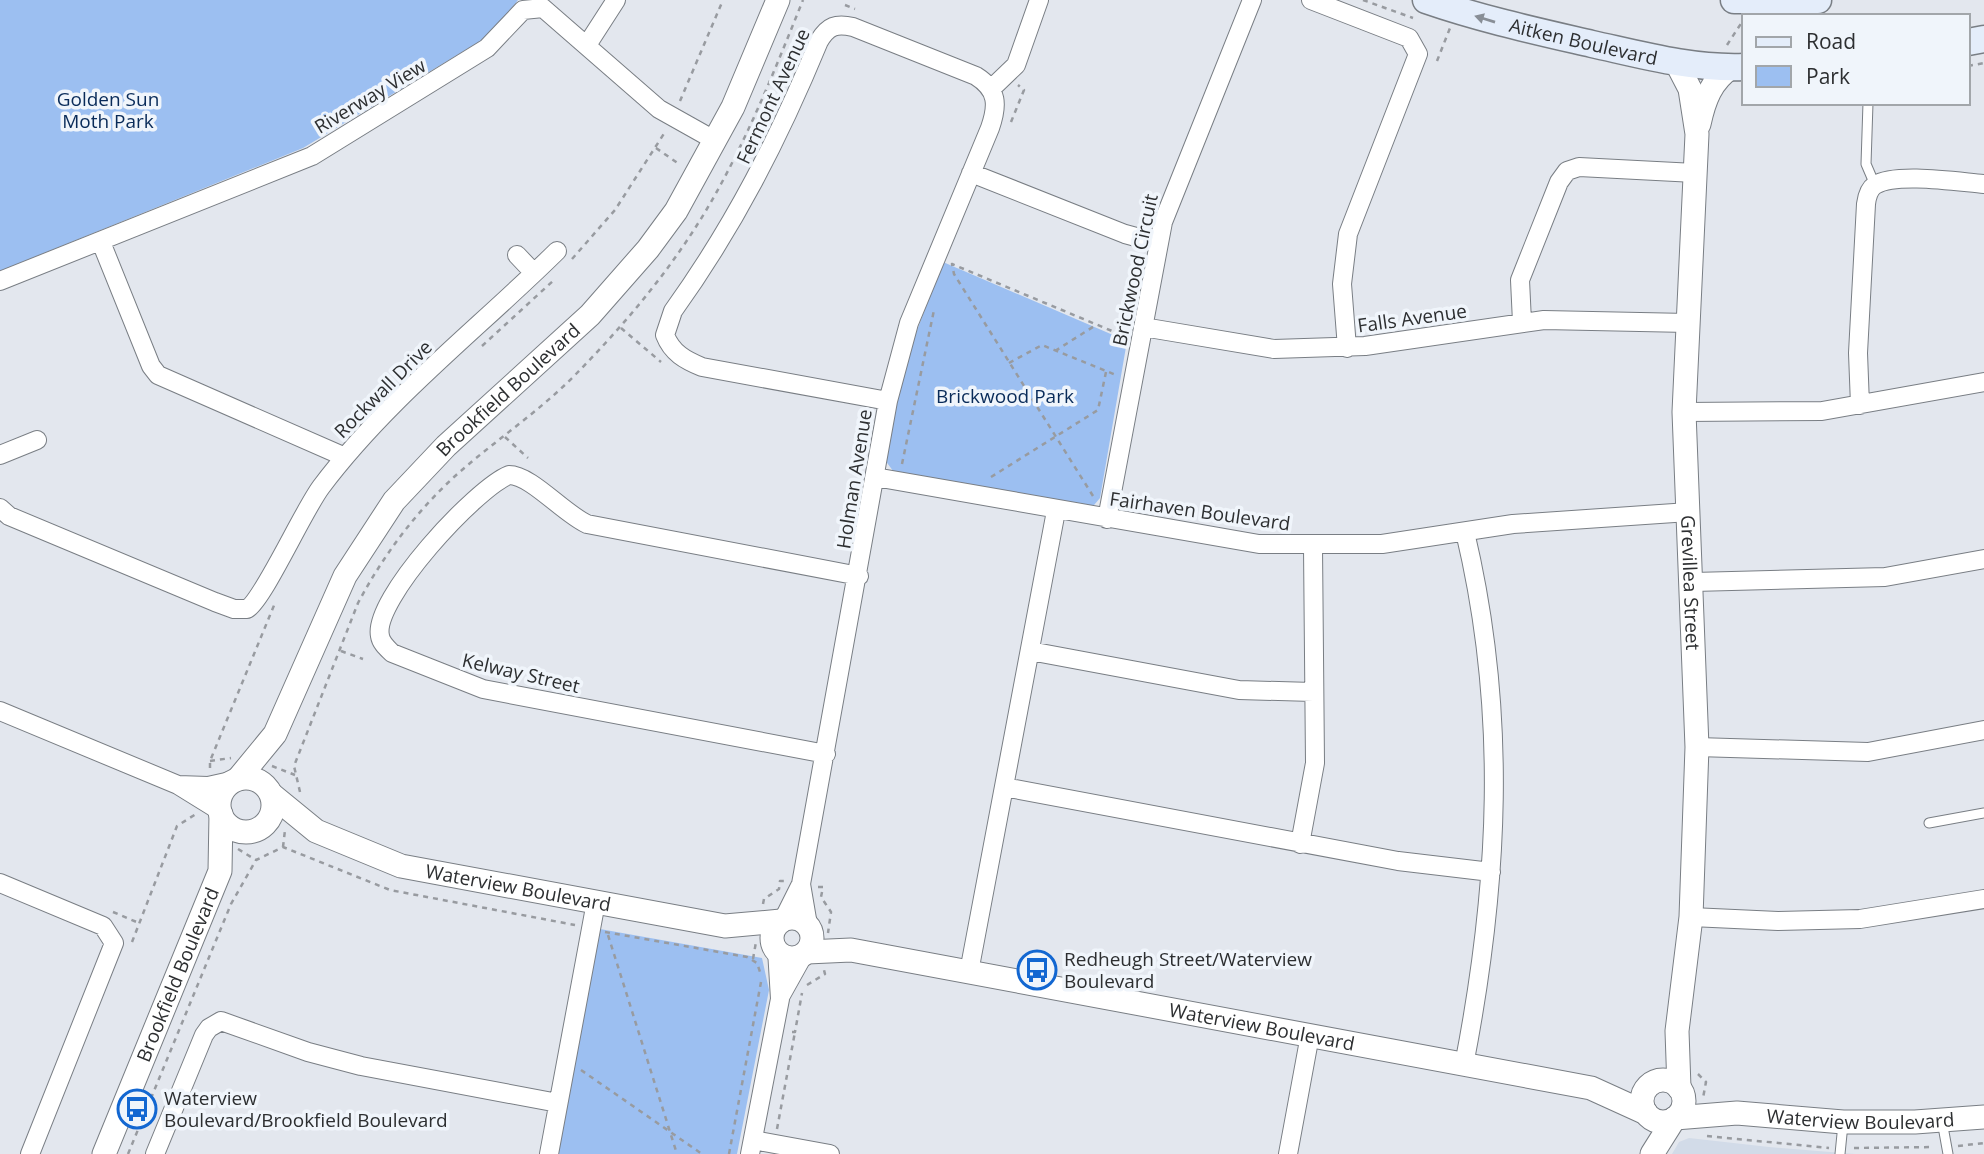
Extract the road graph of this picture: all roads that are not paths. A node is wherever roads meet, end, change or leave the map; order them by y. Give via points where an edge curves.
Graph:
1 (616, 0) edge
2 (767, 0) edge
3 (778, 0) edge
4 (1039, 0) edge
5 (1252, 0) edge
6 (1311, 0) edge
7 (1426, 0) edge
8 (1734, 0) edge
9 (1818, 0) edge
10 (587, 45) junction
11 (755, 55) junction
12 (1676, 62) junction
13 (1738, 67) edge
14 (993, 92) junction
15 (1868, 105) edge
16 (1697, 134) junction
17 (716, 141) junction
18 (971, 173) junction
19 (1695, 173) junction
20 (1984, 184) edge
21 (1875, 185) junction
22 (101, 242) junction
23 (1158, 243) junction
24 (557, 251) dead end
25 (517, 255) dead end
26 (534, 273) junction
27 (0, 281) edge
28 (1522, 322) junction
29 (1688, 323) junction
30 (1143, 327) junction
31 (1347, 348) junction
32 (1984, 382) edge
33 (888, 401) junction
34 (1860, 405) junction
35 (1684, 412) junction
36 (37, 440) dead end
37 (0, 455) edge
38 (345, 457) junction
39 (875, 477) junction
40 (0, 508) edge
41 (1056, 511) junction
42 (1689, 512) junction
43 (1107, 519) junction
44 (1465, 532) junction
45 (1313, 547) junction
46 (1984, 559) edge
47 (859, 576) junction
48 (1693, 582) junction
49 (1030, 651) junction
50 (1313, 692) junction
51 (0, 711) edge
52 (1984, 730) edge
53 (275, 734) junction
54 (1697, 747) junction
55 (825, 754) junction
56 (237, 779) junction
57 (1004, 787) junction
58 (271, 793) junction
59 (213, 803) junction
60 (1984, 813) edge
61 (1929, 823) dead end
62 (255, 830) junction
63 (286, 830) junction
64 (1300, 844) junction
65 (220, 871) junction
66 (1491, 872) junction
67 (0, 883) edge
68 (801, 884) junction
69 (1984, 899) edge
70 (596, 902) junction
71 (1691, 916) junction
72 (782, 920) junction
73 (725, 926) junction
74 (809, 927) junction
75 (776, 949) junction
76 (851, 950) junction
77 (805, 953) junction
78 (970, 972) junction
79 (780, 999) junction
80 (1677, 1031) junction
81 (1310, 1035) junction
82 (1464, 1065) junction
83 (1653, 1083) junction
84 (1591, 1088) junction
85 (1679, 1088) junction
86 (558, 1102) junction
87 (1701, 1108) junction
88 (1647, 1115) junction
89 (1984, 1117) edge
90 (1675, 1119) junction
91 (1942, 1120) junction
92 (1843, 1122) junction
93 (752, 1147) edge
94 (30, 1154) edge
95 (104, 1154) edge
96 (155, 1154) edge
97 (549, 1154) edge
98 (830, 1154) edge
99 (1288, 1154) edge
100 (1646, 1154) edge
101 (1652, 1154) edge
102 (1840, 1154) edge
103 (1948, 1154) edge

1 - 10 street
2 - 11 street, Brookfield Boulevard
3 - 11 street, Brookfield Boulevard
4 - 14 street via 1016,65
5 - 23 street, Brickwood Circuit via 1170,200
6 - 31 street via 1409,38 1418,54 1348,234 1342,284
12 -> 7 main road, Aitken Boulevard via 1493,22
8 - 9 main road
10 - 17 street, Riverway View via 659,109
10 - 22 street, Riverway View via 543,8 530,8 517,15 487,48 312,156
11 - 17 street, Brookfield Boulevard
12 - 13 main road, Aitken Boulevard
12 - 16 street via 1690,89
13 - 16 street via 1718,78 1708,94
14 - 18 street, Holman Avenue via 995,113
14 - 33 street, Fermont Avenue via 976,76 853,27 831,26 819,41 754,186 667,322 668,341 686,360 702,367
15 - 21 lane via 1866,164
16 - 19 street, Grevillea Street
17 - 53 street, Brookfield Boulevard via 676,211 625,277 394,501 345,576
18 - 23 street
18 - 33 street, Holman Avenue via 909,323
19 - 28 street via 1578,167 1567,171 1523,269 1519,289
19 - 29 street, Grevillea Street
20 - 21 street via 1899,179
21 - 34 street via 1866,204 1858,353
22 - 27 street, Riverway View
22 - 38 street via 158,376
23 - 30 street, Brickwood Circuit
24 - 26 street, Rockwall Drive
25 - 26 street
26 - 38 street, Rockwall Drive via 399,398
28 - 29 street, Falls Avenue
28 - 31 street, Falls Avenue
29 - 35 street, Grevillea Street
30 - 31 street, Falls Avenue via 1274,349
30 - 43 street, Brickwood Circuit
32 - 34 street
33 - 39 street, Holman Avenue
34 - 35 street via 1822,411
35 - 42 street, Grevillea Street
36 - 37 street
38 - 40 street, Rockwall Drive via 299,520 258,599 241,610 9,516
39 - 41 street, Fairhaven Boulevard
39 - 47 street, Holman Avenue
41 - 43 street, Fairhaven Boulevard
41 - 49 street
42 - 44 street, Fairhaven Boulevard via 1513,524
42 - 48 street, Grevillea Street
43 - 45 street, Fairhaven Boulevard via 1210,538
44 - 45 street, Fairhaven Boulevard via 1409,542
44 - 66 street via 1492,680
45 - 50 street
46 - 48 street via 1885,577
47 - 55 street, Holman Avenue
47 - 55 street, Kelway Street via 587,524 563,511 526,479 509,475 487,488 434,539 391,602 380,630 392,653 483,689
48 - 54 street, Grevillea Street
49 - 50 street via 1239,690
49 - 57 street
50 - 64 street via 1315,764
51 - 59 street
52 - 54 street via 1868,752
53 - 56 street, Brookfield Boulevard
53 - 58 street, Brookfield Boulevard
54 - 71 street, Grevillea Street
55 - 68 street, Holman Avenue
56 - 58 street via 256,779
56 - 59 street
57 - 64 street
57 - 78 street
58 - 62 street via 274,803 269,819
58 - 63 street
59 - 62 street via 238,831
59 - 65 street, Brookfield Boulevard
60 - 61 lane
62 - 63 street, Waterview Boulevard
62 - 65 street, Brookfield Boulevard
63 - 70 street, Waterview Boulevard via 316,831 401,866
64 - 66 street
65 - 95 street, Brookfield Boulevard
66 - 82 street via 1488,927
67 - 94 street via 103,926 114,943
68 - 72 street, Holman Avenue
68 - 74 street, Holman Avenue
69 - 71 street via 1860,919
70 - 73 street, Waterview Boulevard
70 - 86 street via 599,931 573,1068
71 - 80 street, Grevillea Street
72 - 73 street, Waterview Boulevard
72 - 74 street via 794,917
72 - 75 street via 772,936
73 - 75 street, Waterview Boulevard
74 - 76 street, Waterview Boulevard
74 - 77 street via 812,941
75 - 77 street via 786,957
75 - 79 street
76 - 77 street, Waterview Boulevard
76 - 78 street, Waterview Boulevard
77 - 79 street
78 - 81 street, Waterview Boulevard
79 - 93 street
80 - 83 street, Grevillea Street
80 - 85 street, Grevillea Street
81 - 82 street, Waterview Boulevard
81 - 99 street
82 - 84 street, Waterview Boulevard
83 - 84 street, Waterview Boulevard
83 - 85 street via 1667,1081
83 - 88 street via 1642,1101
84 - 88 street, Waterview Boulevard
85 - 87 street, Waterview Boulevard
85 - 90 street via 1684,1101
86 - 96 street via 361,1066 226,1022 216,1023 204,1035
86 - 97 street
87 - 90 street, Waterview Boulevard
87 - 92 street, Waterview Boulevard
88 - 90 street via 1658,1122
88 - 100 street
89 - 91 street, Waterview Boulevard
90 - 101 street
91 - 92 street, Waterview Boulevard
91 - 103 lane
92 - 102 lane
93 - 98 street via 775,1144

